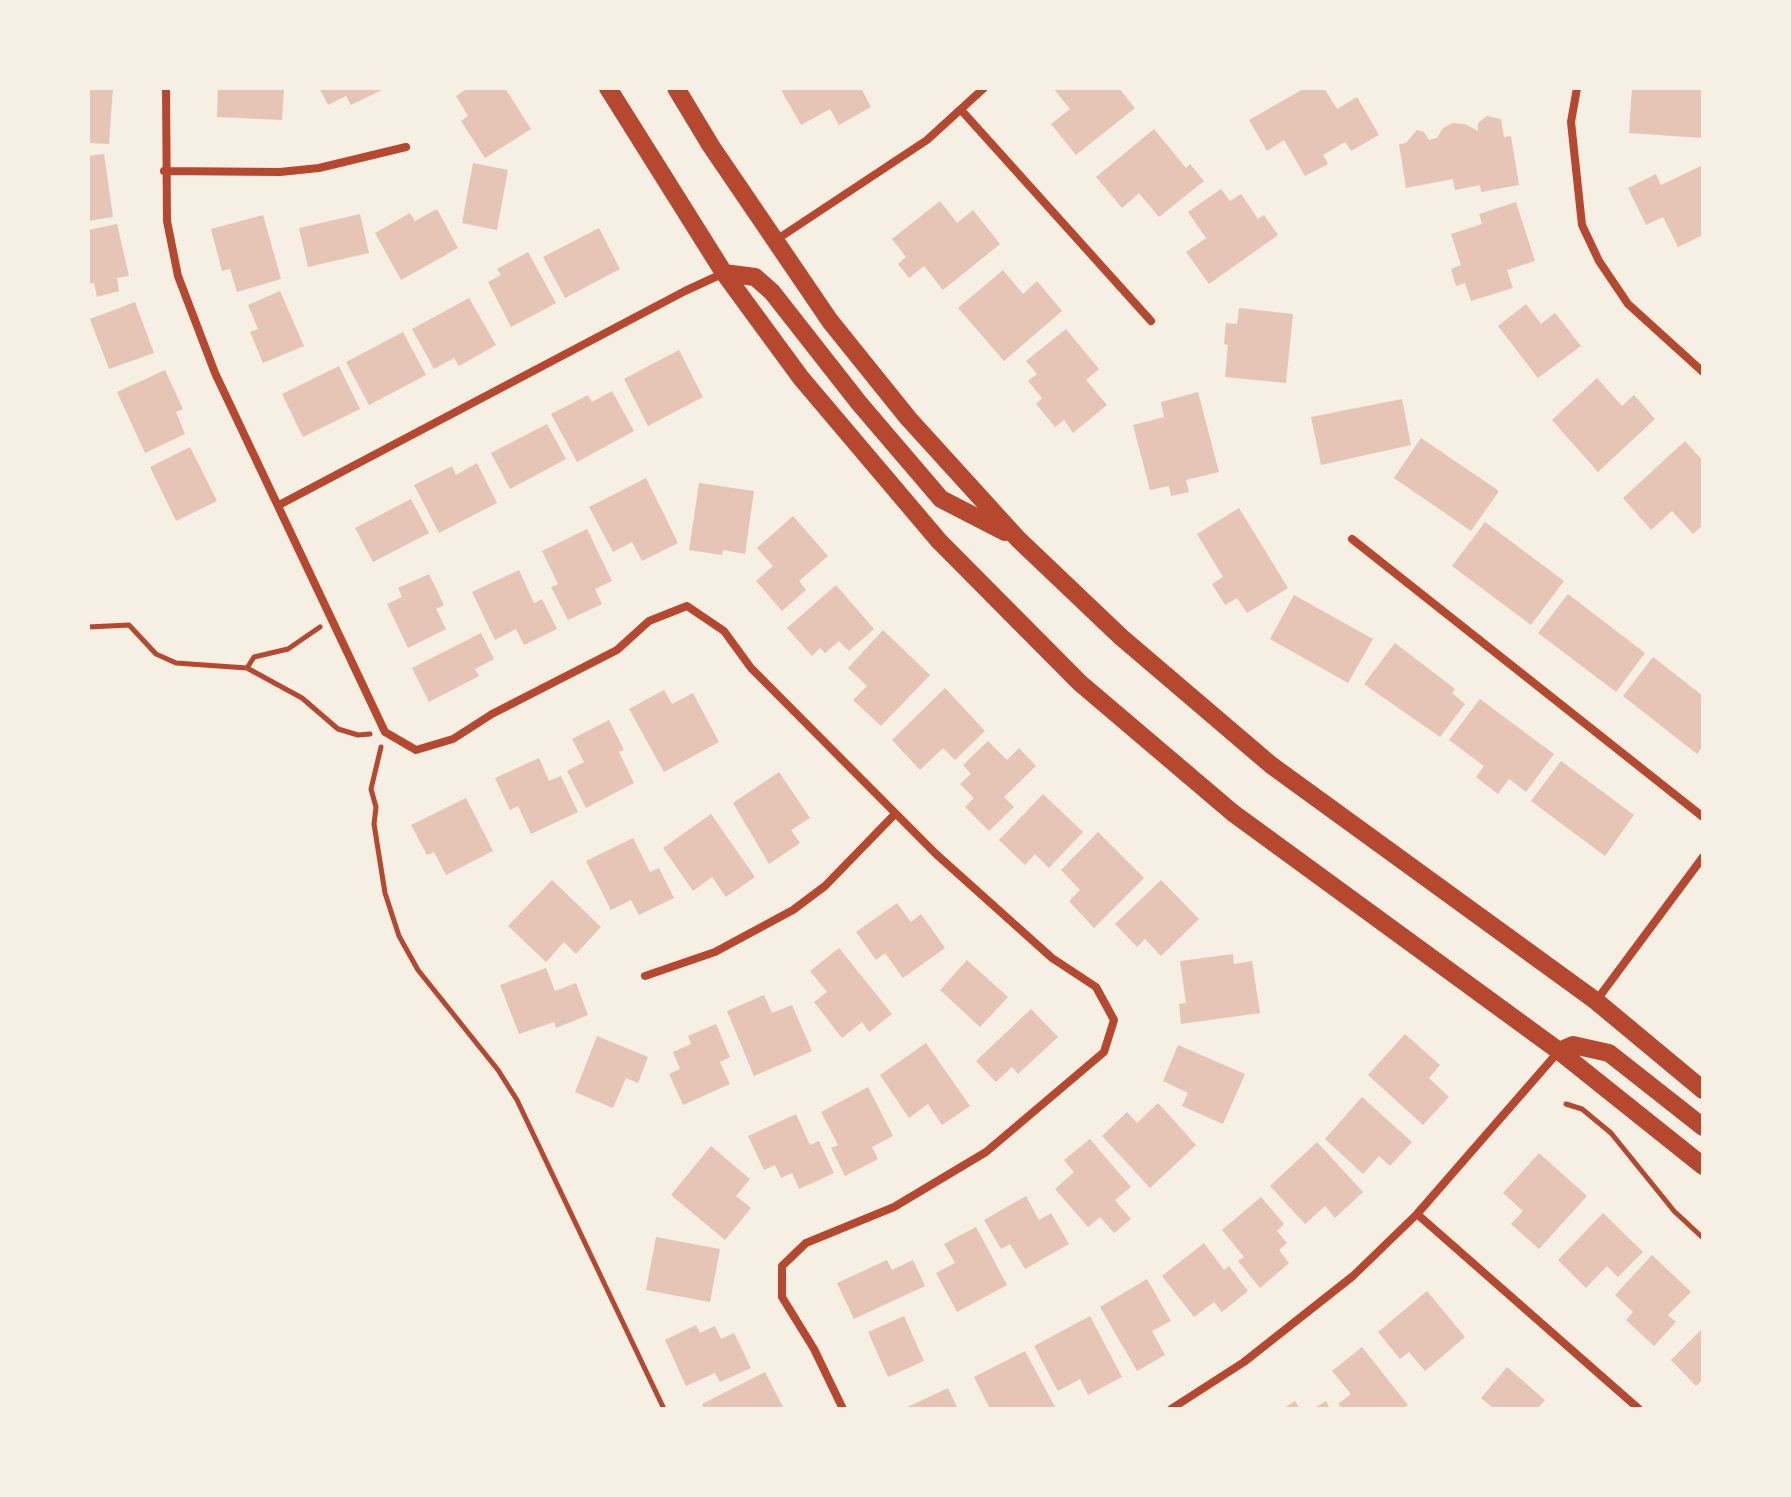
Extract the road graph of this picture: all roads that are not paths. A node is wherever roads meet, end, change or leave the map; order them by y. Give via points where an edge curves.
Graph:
1 (166, 88) edge
2 (608, 88) edge
3 (676, 88) edge
4 (984, 88) edge
5 (1577, 88) edge
6 (962, 111) junction
7 (406, 147) dead end
8 (164, 171) junction
9 (774, 242) junction
10 (724, 273) junction
11 (1151, 321) dead end
12 (1703, 372) edge
13 (279, 505) junction
14 (1018, 539) junction
15 (1352, 539) dead end
16 (895, 814) junction
17 (1703, 817) edge
18 (1703, 857) edge
19 (645, 976) dead end
20 (1596, 1001) junction
21 (1559, 1051) junction
22 (1703, 1090) edge
23 (1703, 1127) edge
24 (1703, 1166) edge
25 (1417, 1214) junction
26 (843, 1409) edge
27 (1171, 1409) edge
28 (1639, 1409) edge

1 - 8 street
2 - 10 main road
3 - 9 main road
4 - 6 street
5 - 12 street via 1571,122 1582,225 1628,304
6 - 9 street
6 - 11 street
7 - 8 street via 280,172
8 - 13 street via 178,276 195,325
9 - 14 main road via 908,418
10 - 13 street
10 - 14 main road via 755,277 772,292 941,499
10 - 21 main road via 860,451 939,541 1080,683 1233,813
13 - 16 street via 385,732 416,750 453,739 617,650 649,621 687,606 724,631 751,668
14 - 20 main road via 1121,637 1271,765
15 - 17 street
16 - 19 street via 825,886 793,910 715,952
16 - 26 street via 1052,958 1096,987 1114,1020 1104,1052 986,1152 894,1207 806,1243 782,1266 782,1297
18 - 20 street
20 - 22 main road
21 - 23 main road via 1573,1045 1609,1053
21 - 24 main road
21 - 25 street
25 - 27 street via 1310,1312
25 - 28 street

